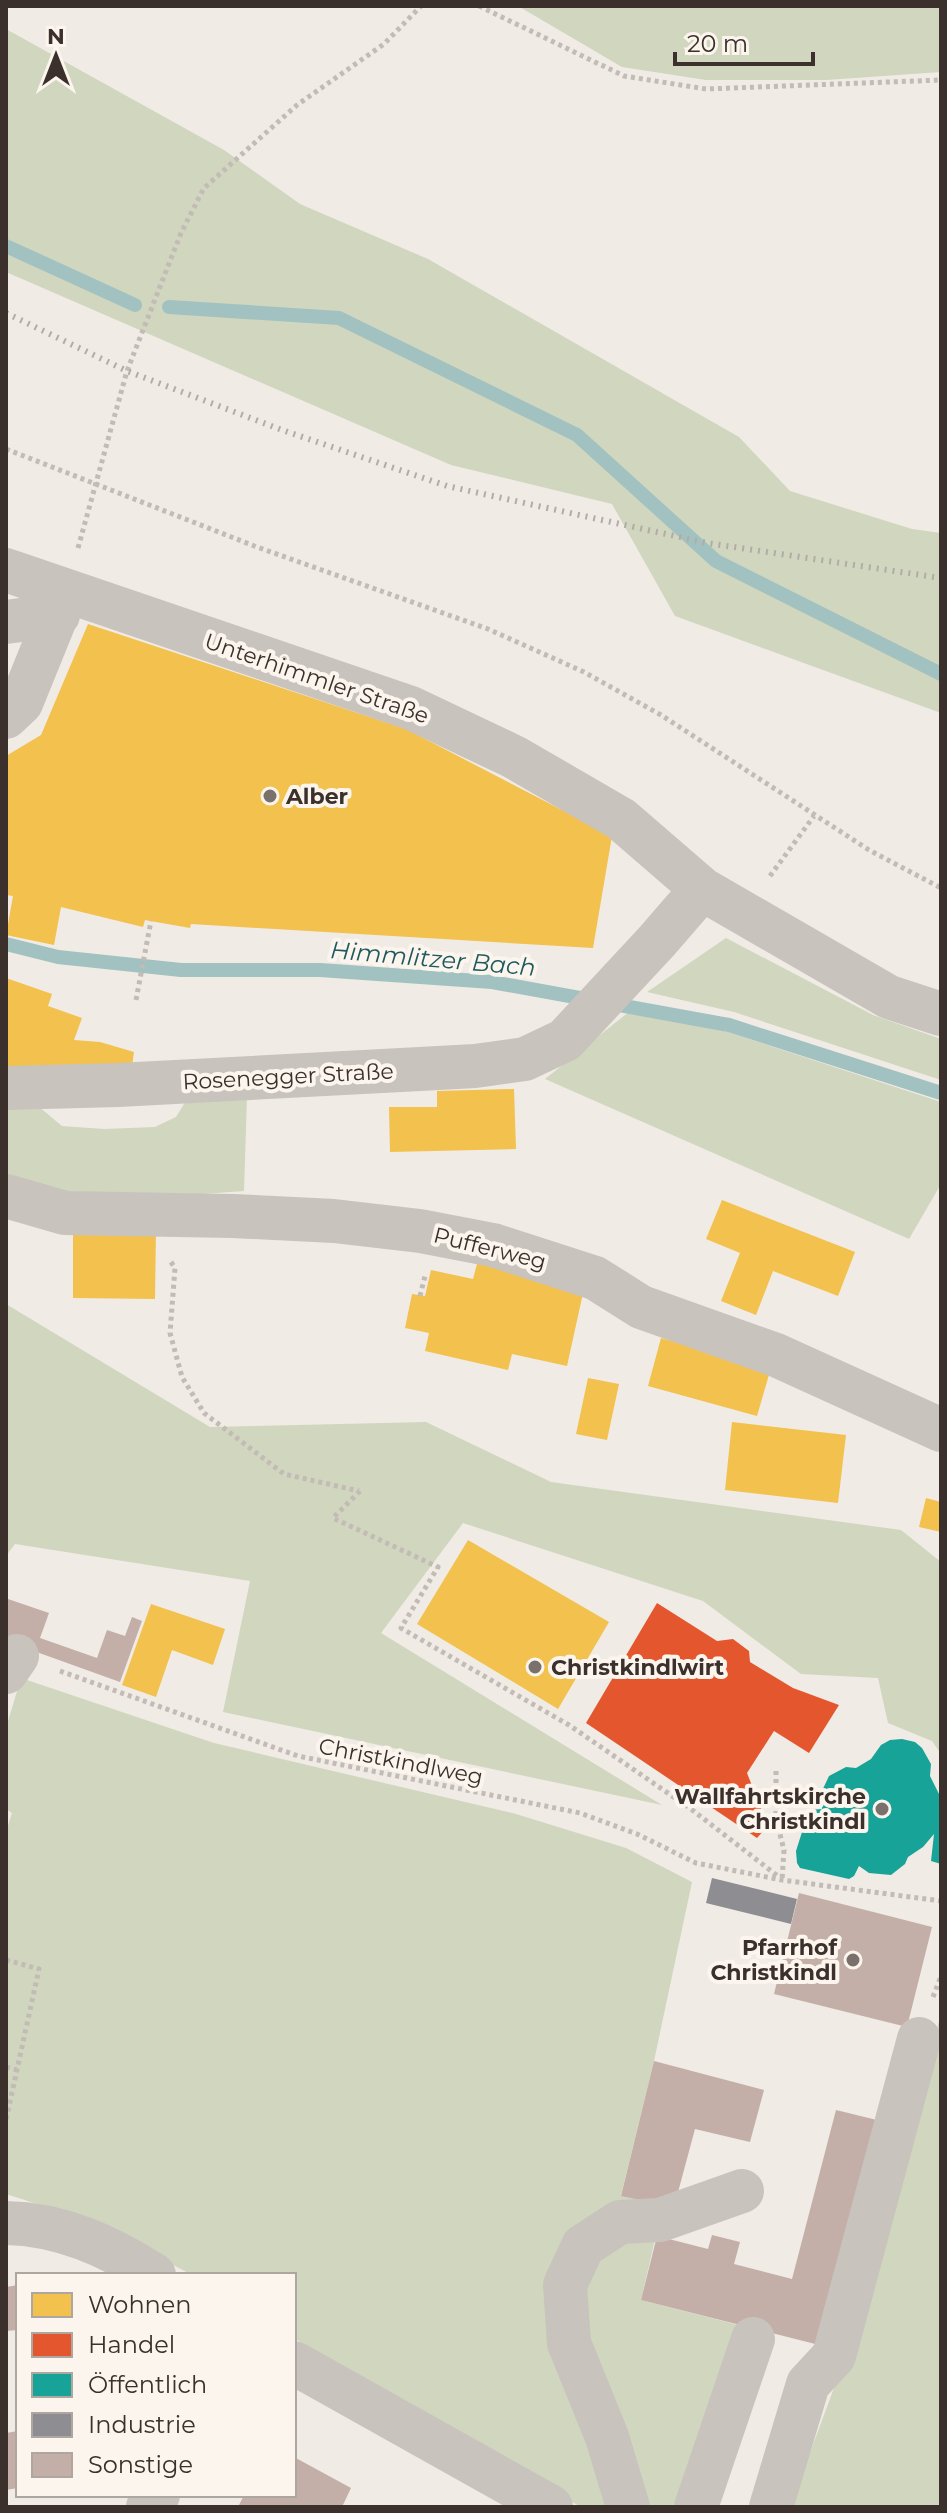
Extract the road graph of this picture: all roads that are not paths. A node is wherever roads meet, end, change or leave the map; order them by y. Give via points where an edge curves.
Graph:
1 (6, 570) edge
2 (62, 603) junction
3 (6, 622) edge
4 (6, 717) edge
5 (702, 889) junction
6 (941, 1014) edge
7 (6, 1088) edge
8 (6, 1196) edge
9 (941, 1430) edge
10 (919, 2039) dead end
11 (742, 2191) dead end
12 (6, 2223) edge
13 (151, 2273) edge
14 (753, 2339) dead end
15 (296, 2364) edge
16 (551, 2507) edge
17 (628, 2507) edge
18 (696, 2507) edge
19 (771, 2507) edge

1 - 2 street, Unterhimmler Straße
2 - 3 street
2 - 4 street via 21,703
2 - 5 street, Unterhimmler Straße via 424,714 514,757 621,819
5 - 6 street, Unterhimmler Straße via 889,997
5 - 7 street, Rosenegger Straße via 565,1040 525,1059 475,1066
8 - 9 street, Pufferweg via 65,1213 334,1221 493,1245 595,1278 641,1307 776,1355
10 - 19 street via 834,2356 808,2384
11 - 17 street via 660,2220 620,2222 583,2246 565,2285 569,2343
12 - 13 street via 73,2232
14 - 18 street
15 - 16 street

